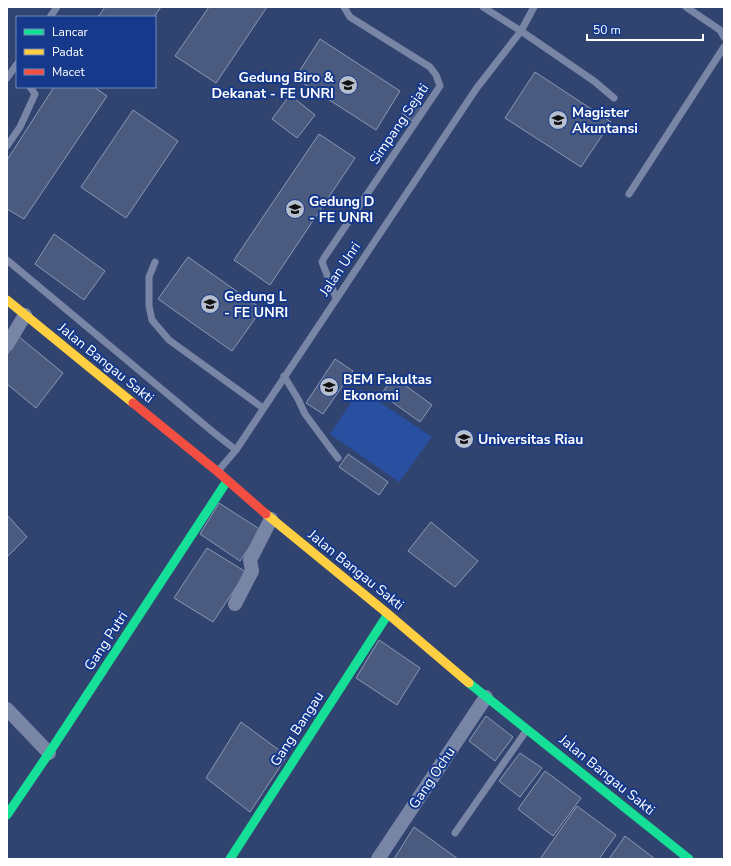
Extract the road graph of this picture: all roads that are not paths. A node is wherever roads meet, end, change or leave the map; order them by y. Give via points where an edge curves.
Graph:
1 (57, 7) edge
2 (344, 7) edge
3 (483, 7) edge
4 (534, 7) edge
5 (686, 7) edge
6 (51, 16) edge
7 (521, 31) junction
8 (724, 37) edge
9 (724, 47) edge
10 (16, 66) edge
11 (7, 78) edge
12 (31, 88) edge
13 (614, 98) dead end
14 (7, 146) edge
15 (629, 194) dead end
16 (7, 260) edge
17 (154, 262) dead end
18 (336, 298) junction
19 (7, 300) edge
20 (25, 315) junction
21 (7, 345) edge
22 (284, 376) junction
23 (263, 408) junction
24 (236, 450) junction
25 (338, 458) dead end
26 (220, 470) junction
27 (227, 481) junction
28 (271, 520) junction
29 (235, 604) dead end
30 (388, 614) junction
31 (486, 697) junction
32 (7, 710) edge
33 (528, 729) junction
34 (49, 754) junction
35 (7, 815) edge
36 (455, 833) dead end
37 (687, 858) edge
38 (230, 859) edge
39 (378, 859) edge

1 - 6 lane
2 - 18 lane, Simpang Sejati via 350,17 430,66 440,86 322,262
3 - 7 lane
4 - 7 lane, Jalan Unri
5 - 8 lane via 720,30
7 - 13 lane via 594,81
7 - 18 lane, Jalan Unri via 476,89
9 - 15 lane
10 - 11 lane
12 - 14 lane via 35,94 20,127
16 - 24 lane
17 - 23 lane via 149,277 149,306 152,320 169,340
18 - 22 lane, Jalan Unri
19 - 20 street, Jalan Bangau Sakti
20 - 21 street
20 - 26 street, Jalan Bangau Sakti
22 - 23 lane, Jalan Unri
22 - 25 lane via 305,414
23 - 24 lane, Jalan Unri
24 - 26 lane, Jalan Unri
26 - 27 street, Jalan Bangau Sakti
27 - 28 street, Jalan Bangau Sakti
27 - 34 street, Gang Putri
28 - 29 street via 250,560 252,570
28 - 30 street, Jalan Bangau Sakti
30 - 31 street, Jalan Bangau Sakti
30 - 38 street, Gang Bangau
31 - 33 street, Jalan Bangau Sakti
31 - 39 street, Gang Ochu
32 - 34 street
33 - 36 lane
33 - 37 street, Jalan Bangau Sakti
34 - 35 street, Gang Putri

